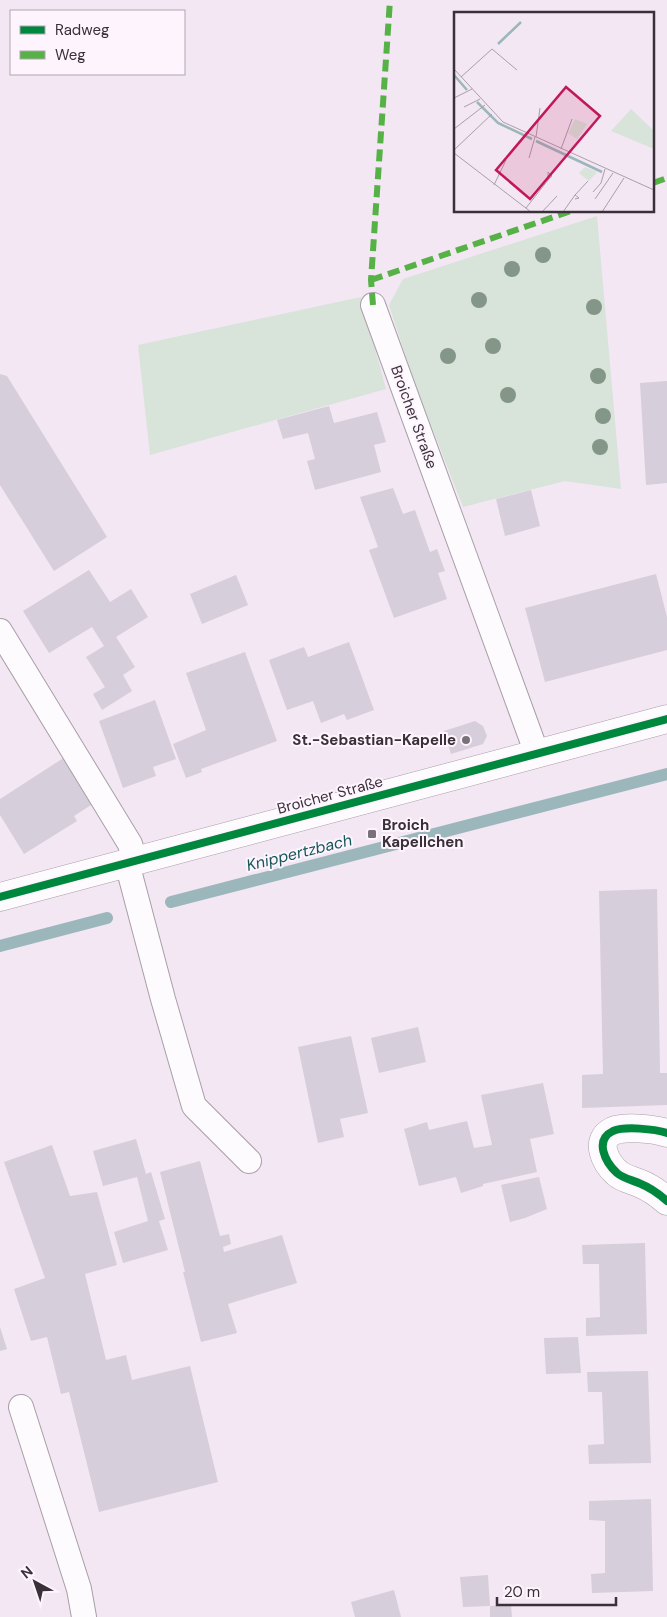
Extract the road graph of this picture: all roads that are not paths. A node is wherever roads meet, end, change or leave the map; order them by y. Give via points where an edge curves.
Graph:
1 (373, 305) dead end
2 (0, 631) edge
3 (667, 719) edge
4 (537, 754) junction
5 (131, 862) junction
6 (0, 897) edge
7 (667, 1133) edge
8 (249, 1161) dead end
9 (667, 1201) edge
10 (21, 1407) dead end
11 (84, 1617) edge

1 - 4 lane, Broicher Straße
2 - 5 lane via 130,844
3 - 4 street, Broicher Straße
4 - 5 street, Broicher Straße
5 - 6 street, Broicher Straße
5 - 8 lane via 163,999 194,1106
7 - 9 street via 618,1129 609,1133 602,1144 610,1166 626,1179 652,1189
10 - 11 lane via 79,1589

